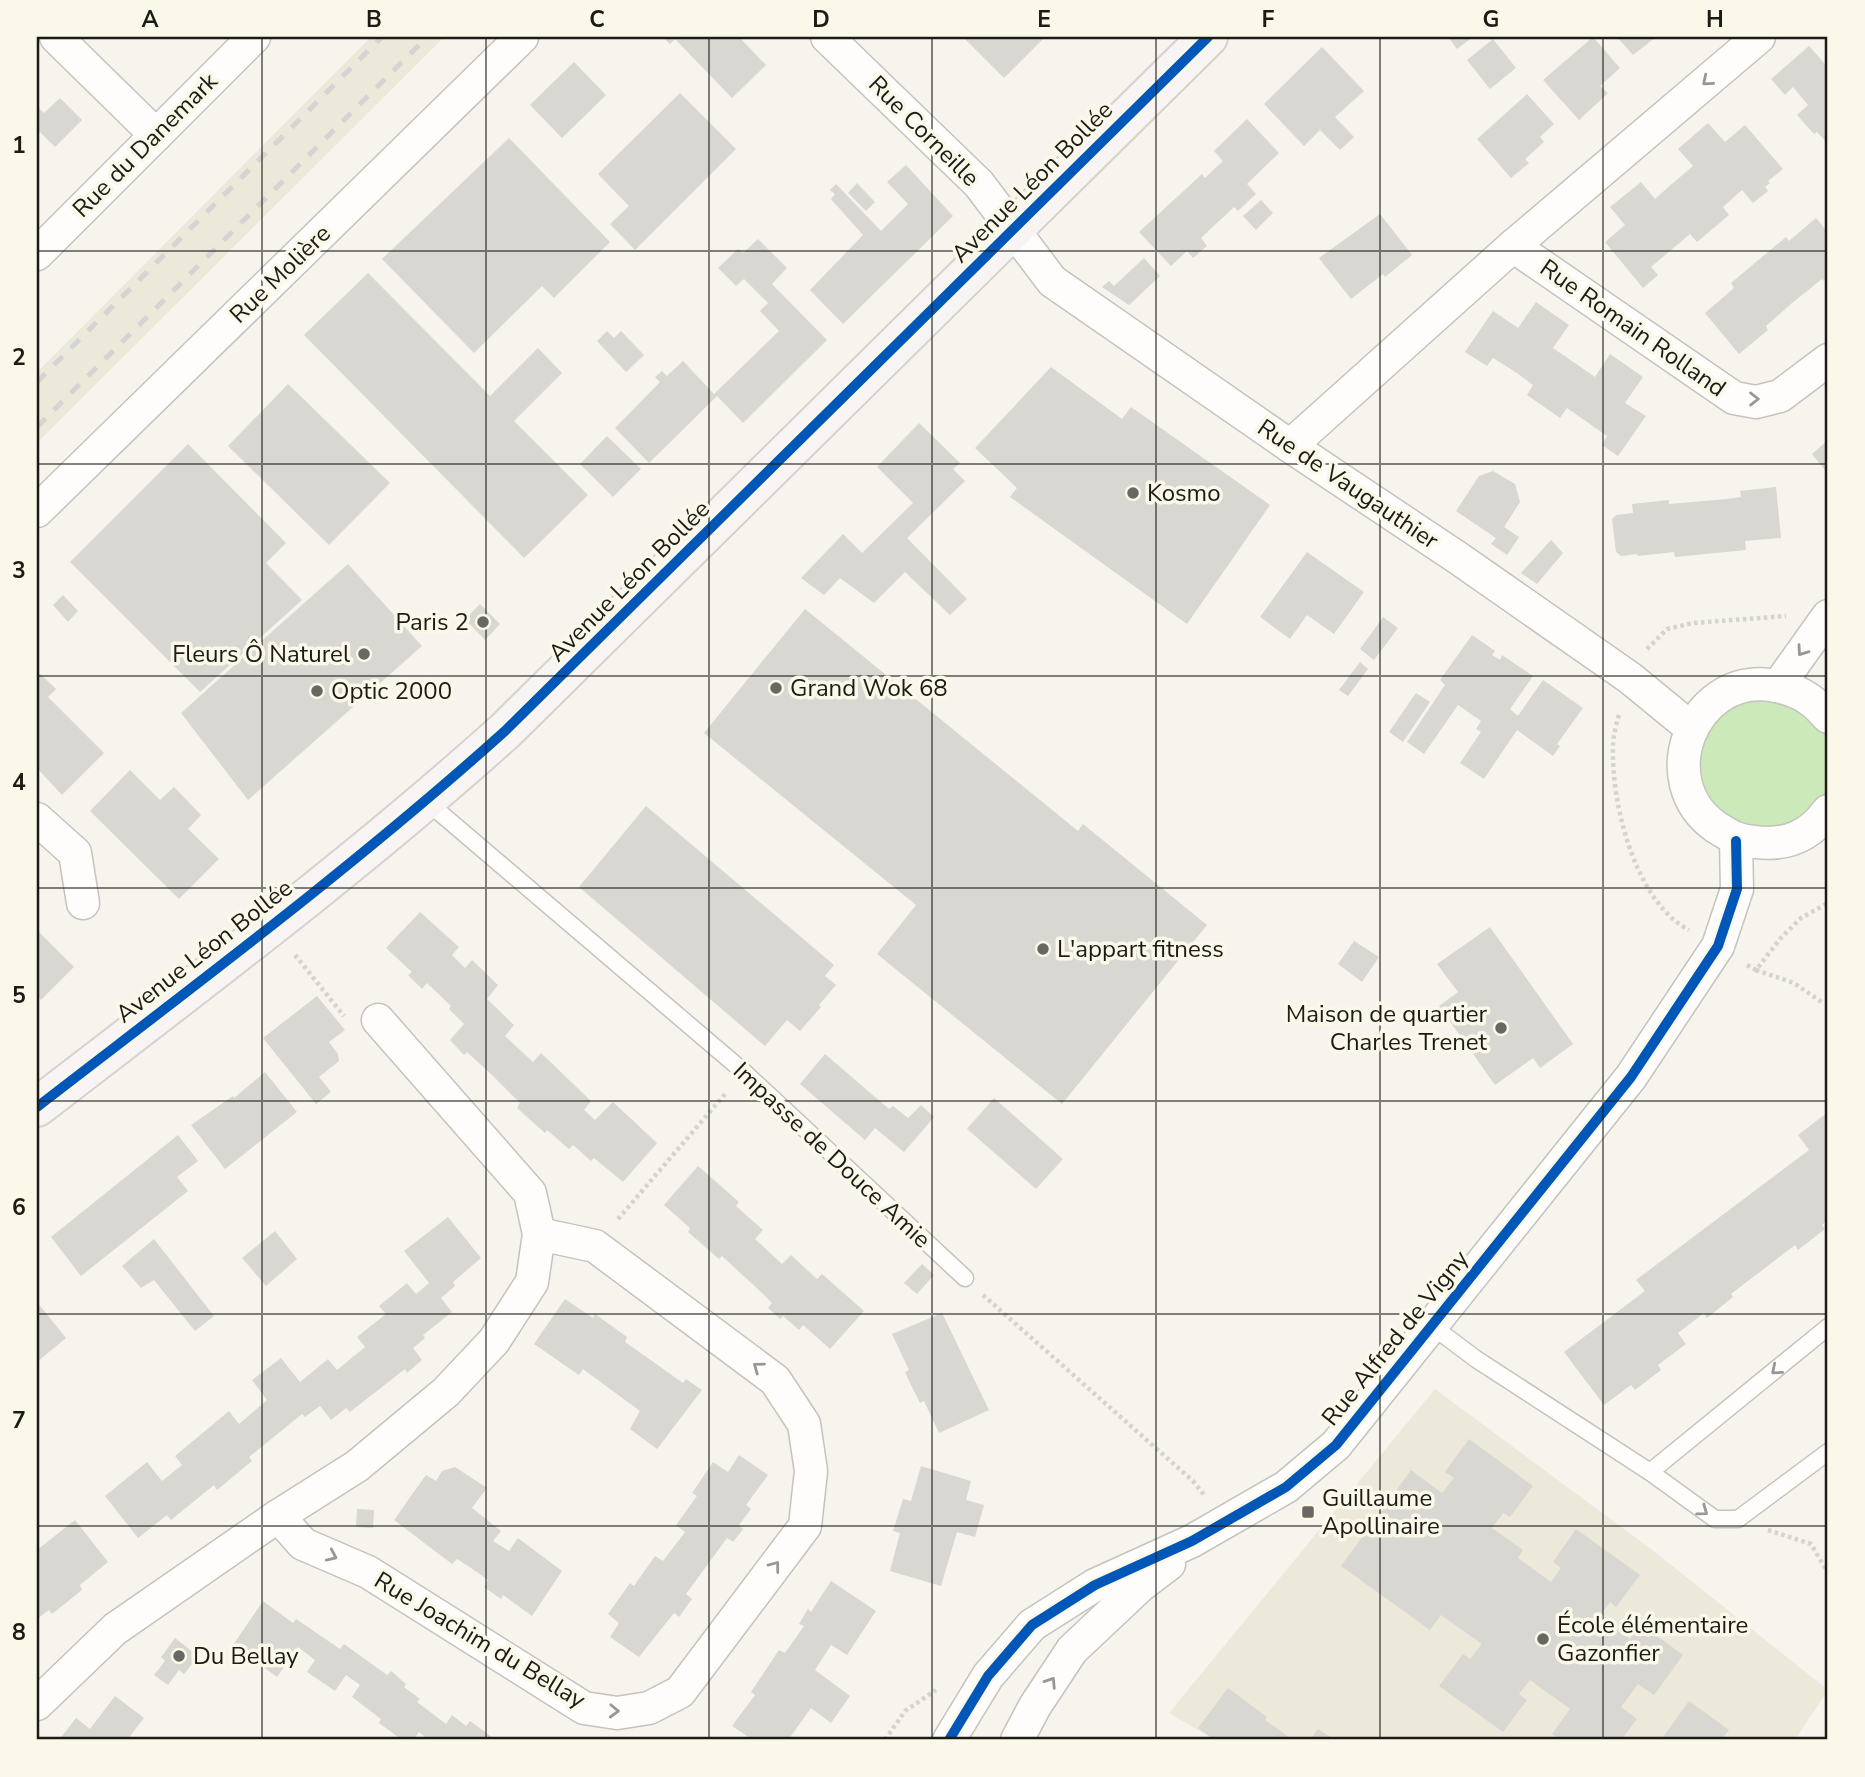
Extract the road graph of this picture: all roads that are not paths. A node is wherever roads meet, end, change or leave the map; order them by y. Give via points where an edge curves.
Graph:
1 (56, 37) edge
2 (254, 37) edge
3 (522, 37) edge
4 (827, 37) edge
5 (1208, 37) edge
6 (1759, 37) edge
7 (156, 135) junction
8 (1014, 231) junction
9 (1513, 246) junction
10 (37, 254) edge
11 (1828, 360) edge
12 (1290, 446) junction
13 (37, 511) edge
14 (1828, 616) edge
15 (1777, 686) junction
16 (1828, 717) edge
17 (1691, 728) junction
18 (425, 800) junction
19 (1828, 811) edge
20 (37, 819) edge
21 (1736, 841) junction
22 (83, 902) dead end
23 (378, 1020) road end
24 (37, 1107) edge
25 (539, 1234) junction
26 (965, 1278) road end
27 (1432, 1326) junction
28 (1828, 1326) edge
29 (1828, 1452) edge
30 (1650, 1472) junction
31 (278, 1516) junction
32 (1192, 1541) junction
33 (37, 1704) edge
34 (949, 1740) edge
35 (1017, 1740) edge

1 - 7 street
2 - 7 street, Rue du Danemark
3 - 13 street, Rue Molière
4 - 8 street, Rue Corneille via 979,184
5 - 8 main road, Avenue Léon Bollée
6 -> 9 street, Rue Romain Rolland
7 - 10 street, Rue du Danemark
8 - 12 street, Rue de Vaugauthier via 1052,281
8 - 18 main road, Avenue Léon Bollée via 561,677
9 -> 11 street, Rue Romain Rolland via 1734,398 1756,402 1780,396
9 - 12 street, Rue Romain Rolland
12 - 17 street, Rue de Vaugauthier via 1630,678
14 -> 15 street
15 - 16 street via 1805,695
15 - 17 street via 1757,683 1731,690 1715,699
17 - 21 street via 1683,753 1690,799 1702,817
18 - 24 main road, Avenue Léon Bollée via 272,926
18 - 26 lane, Impasse de Douce Amie via 744,1072
19 - 21 street via 1803,835 1775,844
20 - 22 street via 75,853
21 - 27 street, Rue Alfred de Vigny via 1737,889 1718,946 1631,1077
23 - 25 street via 530,1193
25 - 31 street via 532,1282 494,1341 446,1392 357,1466
31 -> 25 street, Rue Joachim du Bellay via 303,1544 369,1572 584,1708 617,1713 649,1708 680,1692 805,1526 811,1471 804,1424 775,1380 595,1247
27 - 30 lane
27 - 32 street, Rue Alfred de Vigny via 1336,1445 1286,1488
28 -> 30 lane
30 -> 29 lane via 1715,1519 1738,1519
31 - 33 street via 115,1629
32 - 34 street, Rue Alfred de Vigny via 1095,1585 1032,1625 988,1676
35 -> 32 street, Rue Alfred de Vigny via 1072,1650

